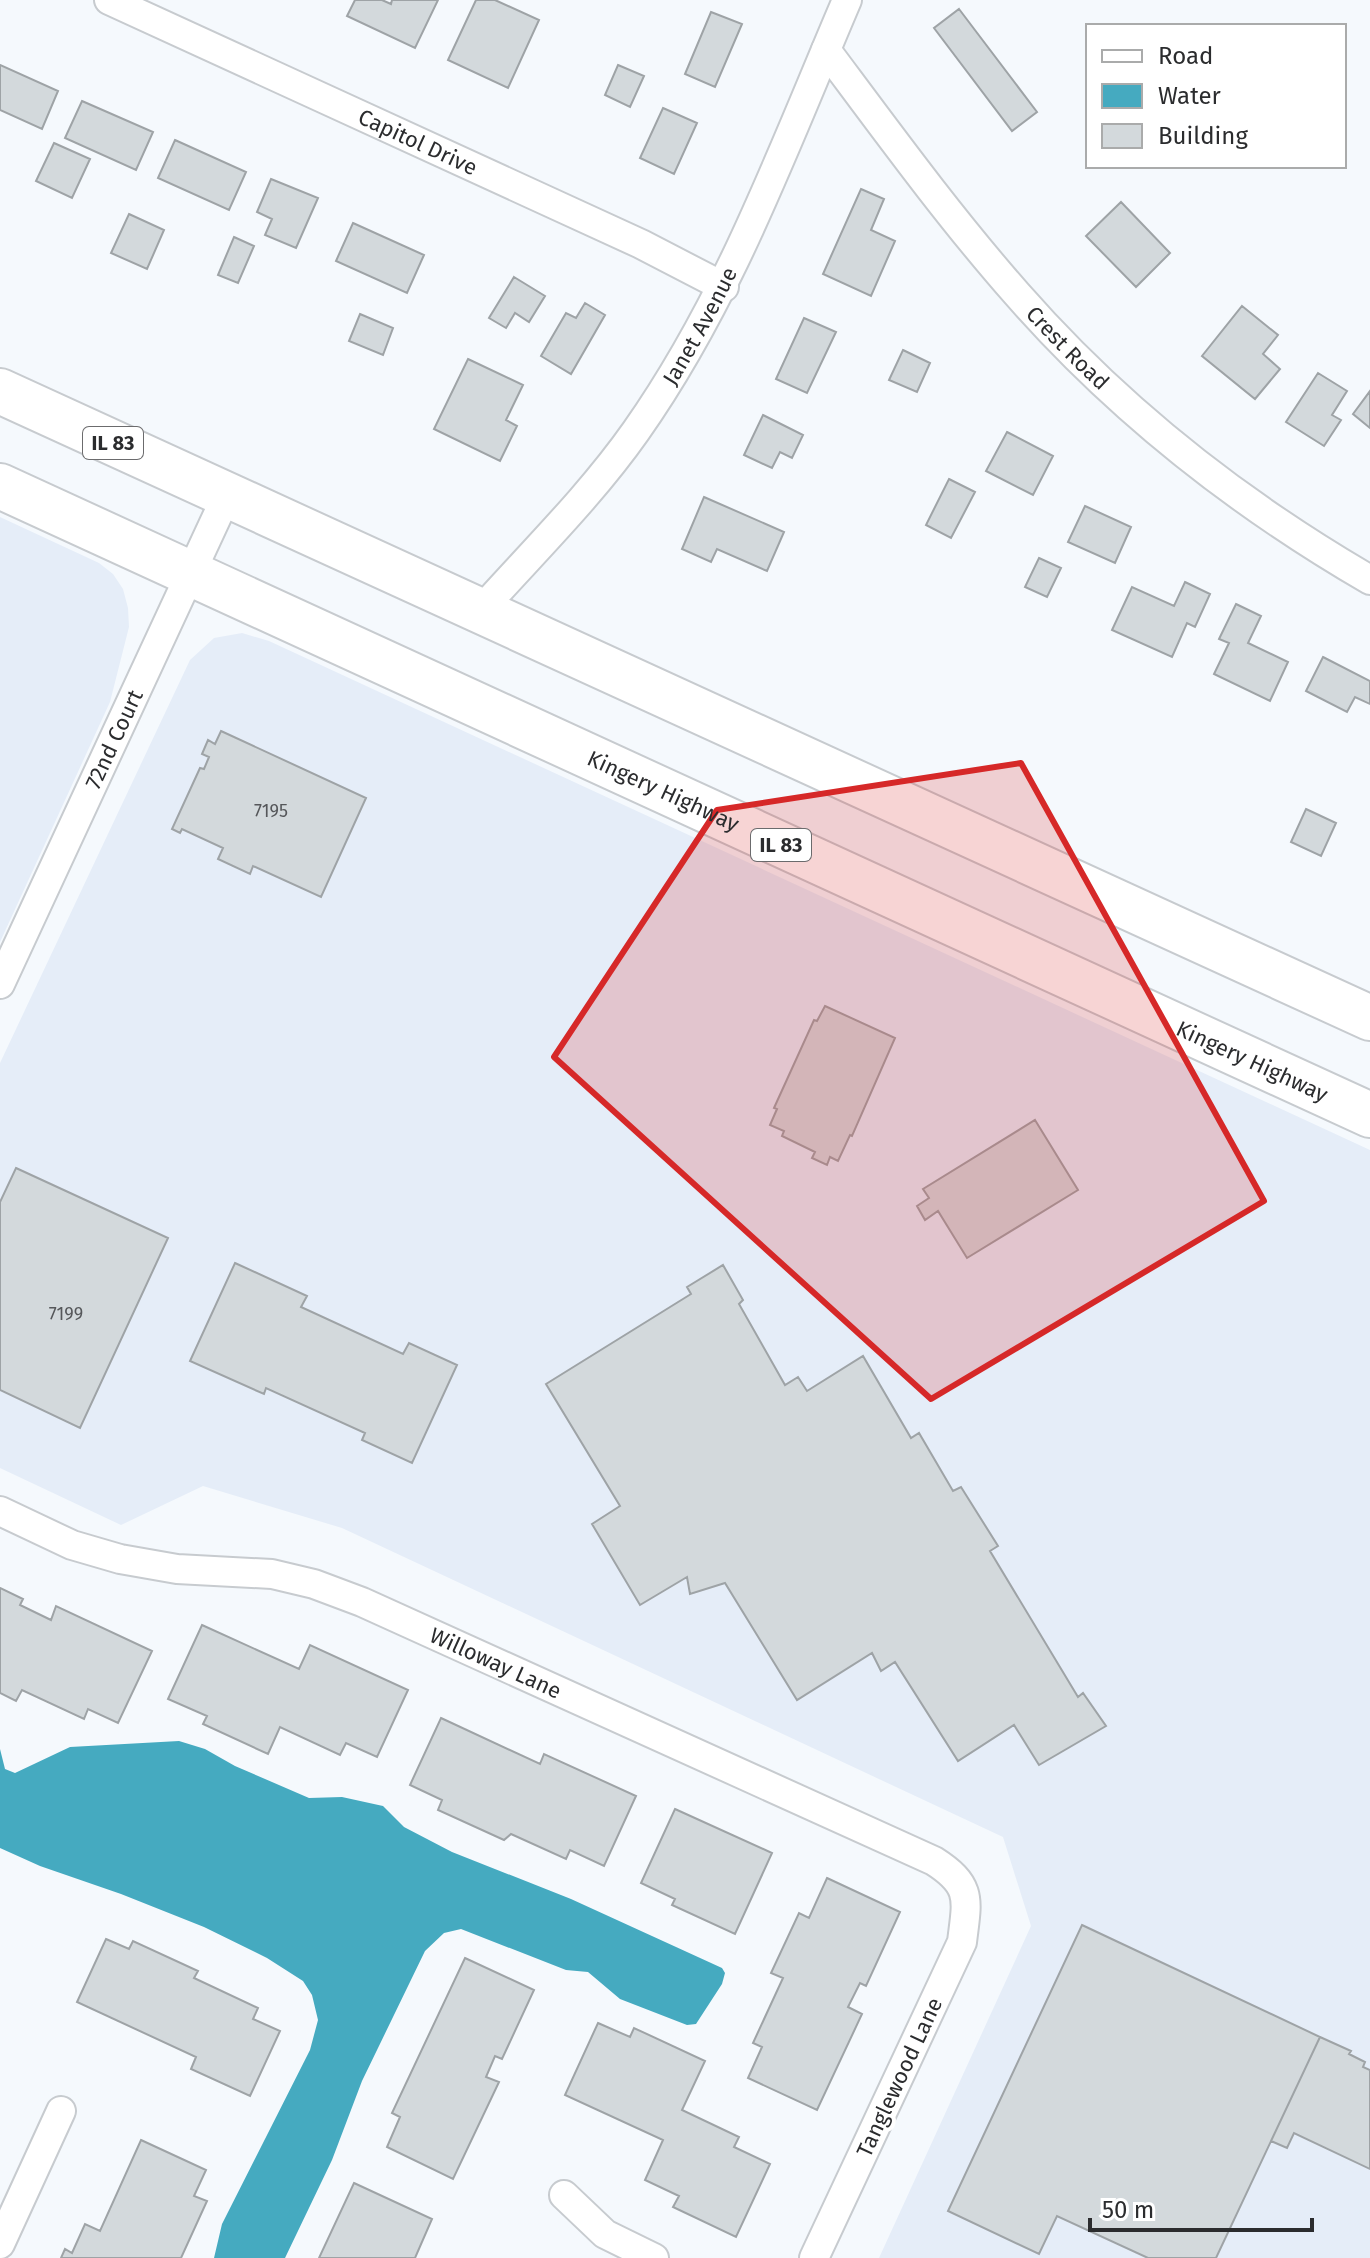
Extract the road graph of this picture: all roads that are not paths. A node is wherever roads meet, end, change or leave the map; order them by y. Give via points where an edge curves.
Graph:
1 (109, 0) edge
2 (847, 0) edge
3 (826, 50) junction
4 (724, 287) junction
5 (0, 391) edge
6 (0, 486) edge
7 (227, 495) junction
8 (192, 572) junction
9 (1370, 580) edge
10 (481, 610) junction
11 (0, 984) edge
12 (1370, 1018) edge
13 (1370, 1115) edge
14 (0, 1511) edge
15 (964, 1891) joint
16 (61, 2111) dead end
17 (564, 2195) dead end
18 (0, 2244) edge
19 (654, 2258) edge
20 (814, 2258) edge

1 - 4 street, Capitol Drive
2 - 3 street, Janet Avenue
3 - 4 street, Janet Avenue
3 - 9 street, Crest Road via 970,239 1103,382 1221,482
4 - 10 street, Janet Avenue via 636,431
5 - 7 highway, IL 83
6 - 8 highway, Kingery Highway / IL 83
7 - 8 street, 72nd Court
7 - 10 highway, IL 83
8 - 11 street, 72nd Court
8 - 13 highway, Kingery Highway / IL 83
10 - 12 highway, IL 83
14 - 15 street, Willoway Lane via 72,1545 120,1559 177,1569 272,1574 362,1602 934,1861 955,1875
15 - 20 street, Tanglewood Lane via 962,1942
16 - 18 street
17 - 19 street via 605,2234

